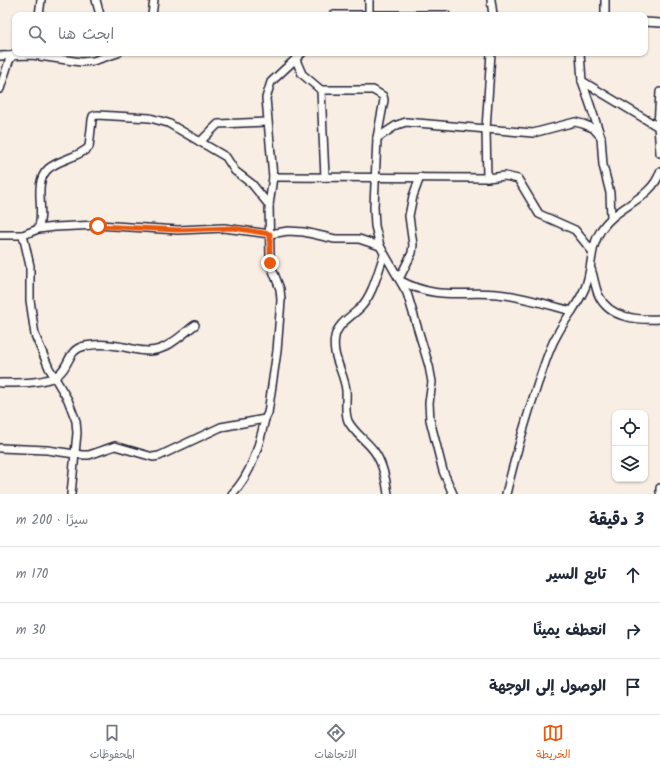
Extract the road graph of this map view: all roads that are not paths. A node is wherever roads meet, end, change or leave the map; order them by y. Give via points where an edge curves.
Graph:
1 (41, 0) edge
2 (96, 0) edge
3 (154, 0) edge
4 (369, 0) edge
5 (491, 0) edge
6 (605, 0) edge
7 (39, 12) edge
8 (99, 12) edge
9 (152, 12) edge
10 (369, 12) edge
11 (493, 12) edge
12 (605, 12) edge
13 (648, 22) edge
14 (660, 23) edge
15 (12, 54) edge
16 (0, 56) edge
17 (14, 56) edge
18 (38, 56) edge
19 (108, 56) edge
20 (299, 56) edge
21 (491, 56) edge
22 (580, 56) edge
23 (296, 60) junction
24 (582, 81) junction
25 (0, 89) edge
26 (321, 90) junction
27 (660, 92) edge
28 (659, 106) edge
29 (267, 122) junction
30 (659, 127) edge
31 (486, 129) junction
32 (601, 136) junction
33 (377, 138) junction
34 (200, 142) junction
35 (660, 153) edge
36 (660, 172) edge
37 (273, 177) junction
38 (325, 177) junction
39 (376, 177) junction
40 (420, 178) junction
41 (487, 178) junction
42 (269, 205) junction
43 (611, 217) junction
44 (38, 229) junction
45 (270, 234) junction
46 (0, 235) edge
47 (23, 235) junction
48 (380, 246) junction
49 (592, 251) junction
50 (384, 255) junction
51 (590, 265) junction
52 (400, 280) junction
53 (572, 311) junction
54 (660, 319) edge
55 (195, 325) dead end
56 (55, 377) junction
57 (0, 383) edge
58 (265, 419) junction
59 (0, 448) edge
60 (75, 454) junction
61 (660, 488) edge
62 (660, 492) edge
63 (72, 494) edge
64 (232, 494) edge
65 (388, 494) edge
66 (453, 494) edge
67 (506, 494) edge

1 - 7 street
2 - 8 street
3 - 9 street
4 - 10 street
5 - 11 street
6 - 12 street
13 - 14 street
15 - 16 street
17 - 25 street via 6,66
18 - 19 street via 81,62
20 - 23 street
21 - 31 street
22 - 24 street
23 - 26 street via 302,74
23 - 29 street via 277,75 268,88
24 - 30 street
24 - 32 street
26 - 33 street via 380,92 384,100
26 - 38 street
27 - 28 street
28 - 30 street
29 - 34 street via 218,124
29 - 37 street
30 - 35 street
31 - 32 street via 533,133 575,122 593,128
31 - 33 street via 406,122
31 - 41 street
32 - 43 street via 603,165 610,192
33 - 39 street
34 - 42 street via 226,157
34 - 44 street via 159,120 93,116 89,147 48,168 43,175 40,189 42,215
36 - 43 street via 656,184
37 - 38 street
37 - 42 street
38 - 39 street
39 - 40 street
39 - 48 street via 374,216
40 - 41 street
40 - 52 street via 409,216 412,253
41 - 49 street via 505,176 518,179 539,214 575,230
42 - 45 street
43 - 49 street via 601,230
44 - 45 street via 98,226 178,230 224,228
44 - 47 street
45 - 48 street via 304,232 335,240 359,239
45 - 58 street via 270,263 281,300 277,351
46 - 47 street
47 - 56 street via 30,266 32,322 39,348
48 - 50 street
49 - 51 street
50 - 52 street
50 - 65 street via 367,298 337,330 335,345 336,359 346,391 347,419 374,451 385,477
51 - 53 street via 584,289
51 - 54 street via 599,296 611,310 637,320
52 - 53 street via 428,292 511,296
52 - 66 street via 431,373 430,420 443,471
53 - 67 street via 556,335 548,355
55 - 56 street via 161,348 149,352 118,346 84,346 69,356 61,373
56 - 57 street via 28,383
56 - 60 street via 76,421
58 - 60 street via 221,427 159,456 153,457 115,446 89,455
58 - 64 street via 250,469
59 - 60 street
60 - 63 street
61 - 62 street

